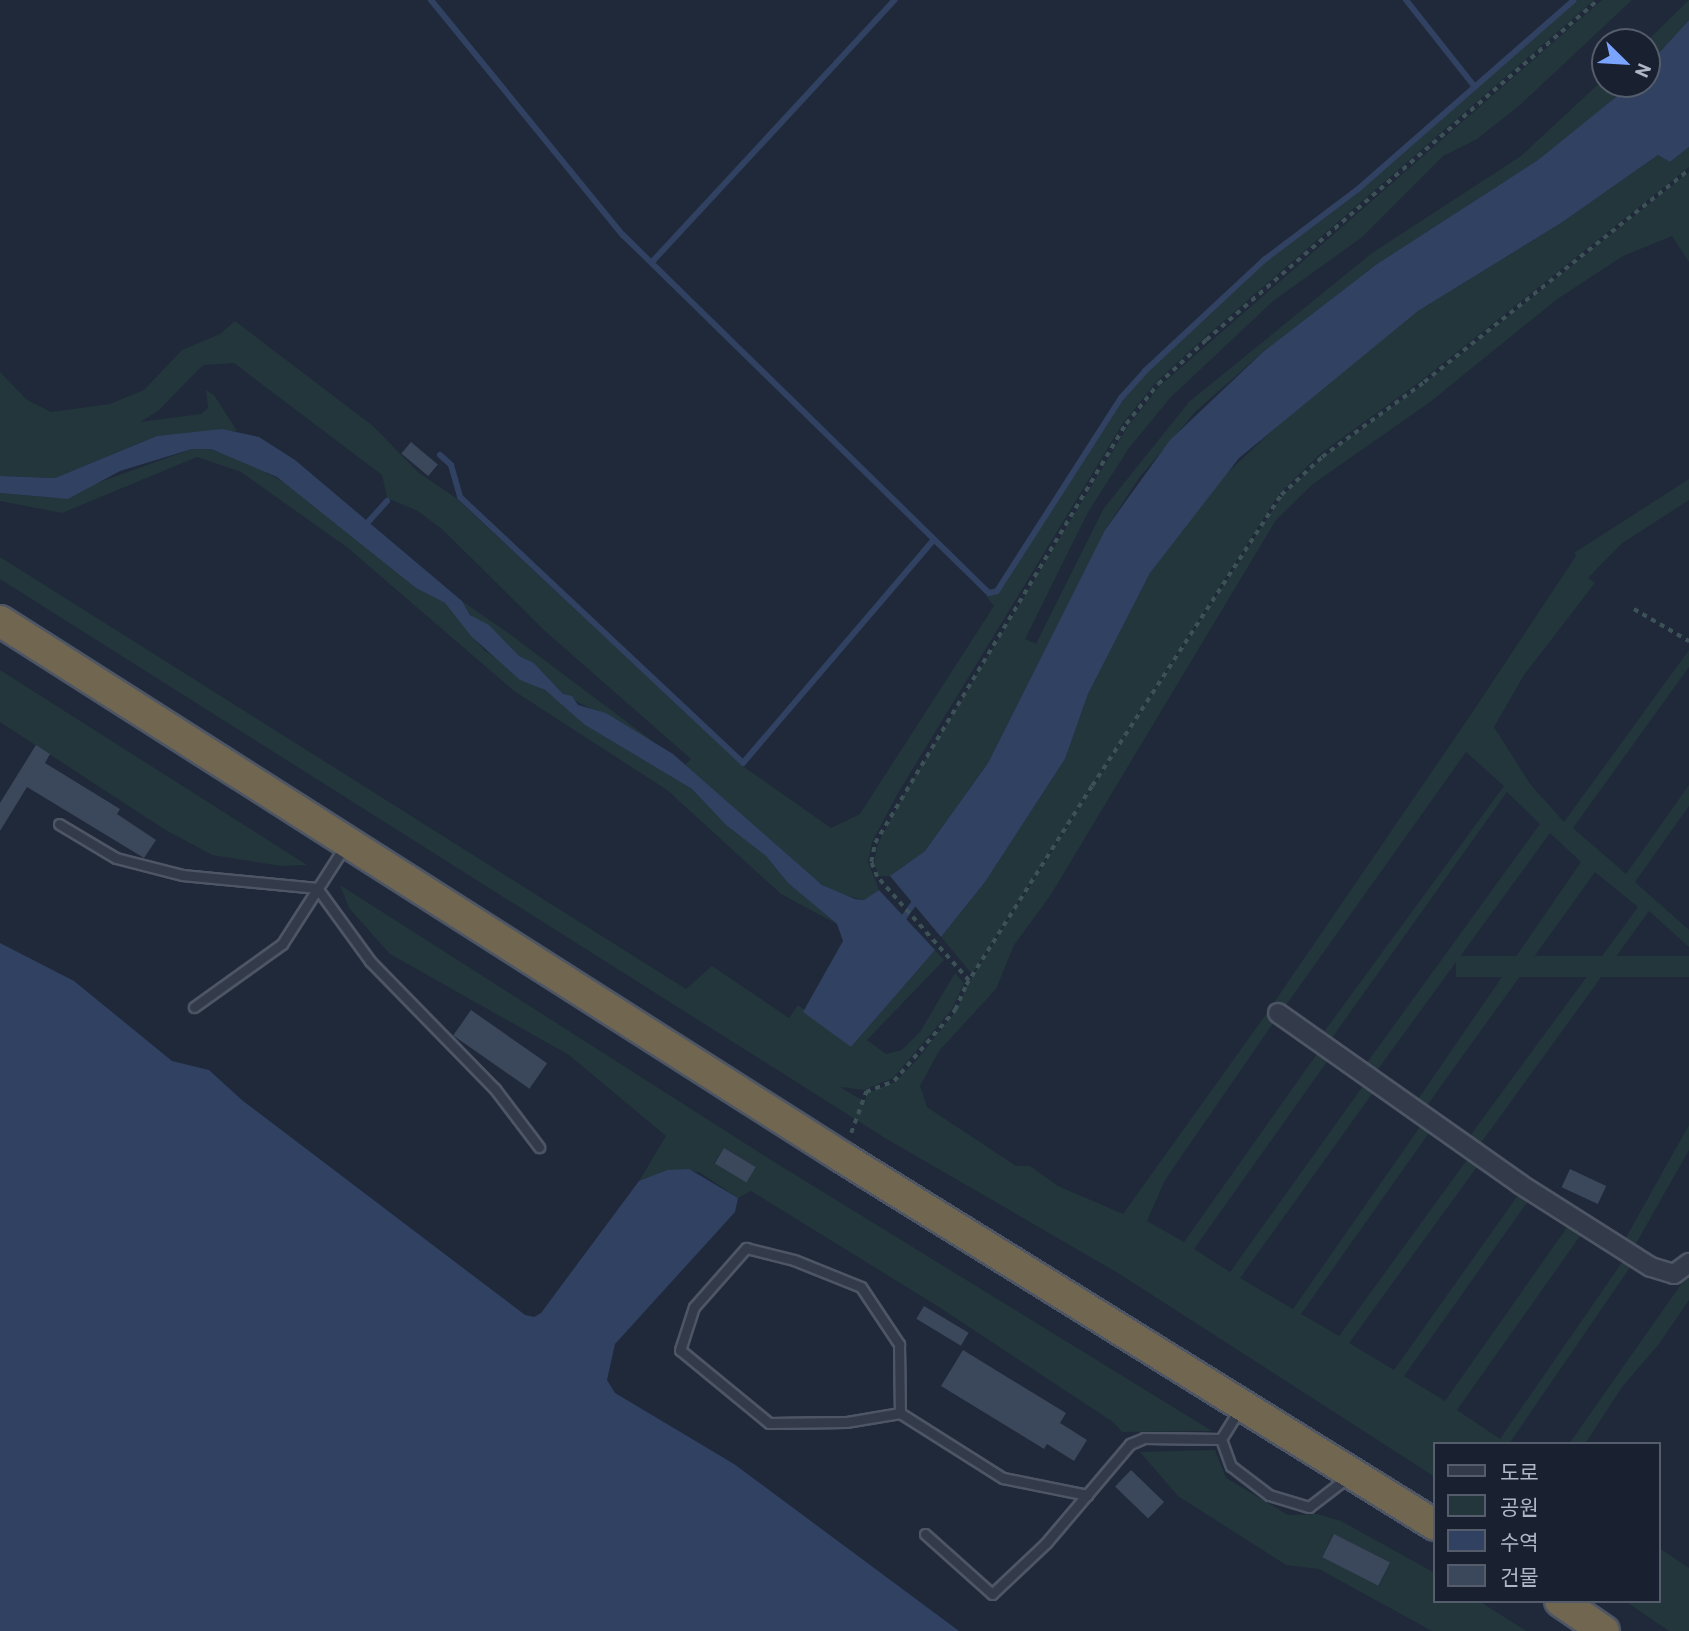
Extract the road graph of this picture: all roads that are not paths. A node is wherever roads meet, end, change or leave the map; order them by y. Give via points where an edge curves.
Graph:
1 (0, 621) edge
2 (59, 824) dead end
3 (347, 841) junction
4 (317, 888) junction
5 (194, 1007) dead end
6 (1278, 1013) dead end
7 (540, 1147) dead end
8 (1689, 1263) edge
9 (1242, 1405) junction
10 (900, 1413) junction
11 (1221, 1439) junction
12 (1351, 1474) junction
13 (1087, 1495) junction
14 (1434, 1524) edge
15 (925, 1534) dead end
16 (1563, 1603) edge
17 (1604, 1631) edge

1 - 3 highway
2 - 4 lane via 116,858 181,875
3 - 4 lane
3 - 9 highway
4 - 5 lane via 282,944
4 - 7 lane via 370,961 495,1089
6 - 8 street via 1509,1177 1651,1267 1674,1274
9 - 11 lane
9 - 12 highway
10 - 10 lane via 899,1344 860,1287 794,1260 746,1248 694,1307 680,1350 769,1423 846,1422
10 - 13 lane via 1003,1478
11 - 12 lane via 1231,1466 1269,1495 1309,1507
11 - 13 lane via 1144,1438 1130,1444
12 - 14 highway
13 - 15 lane via 1046,1543 992,1594
16 - 17 highway

